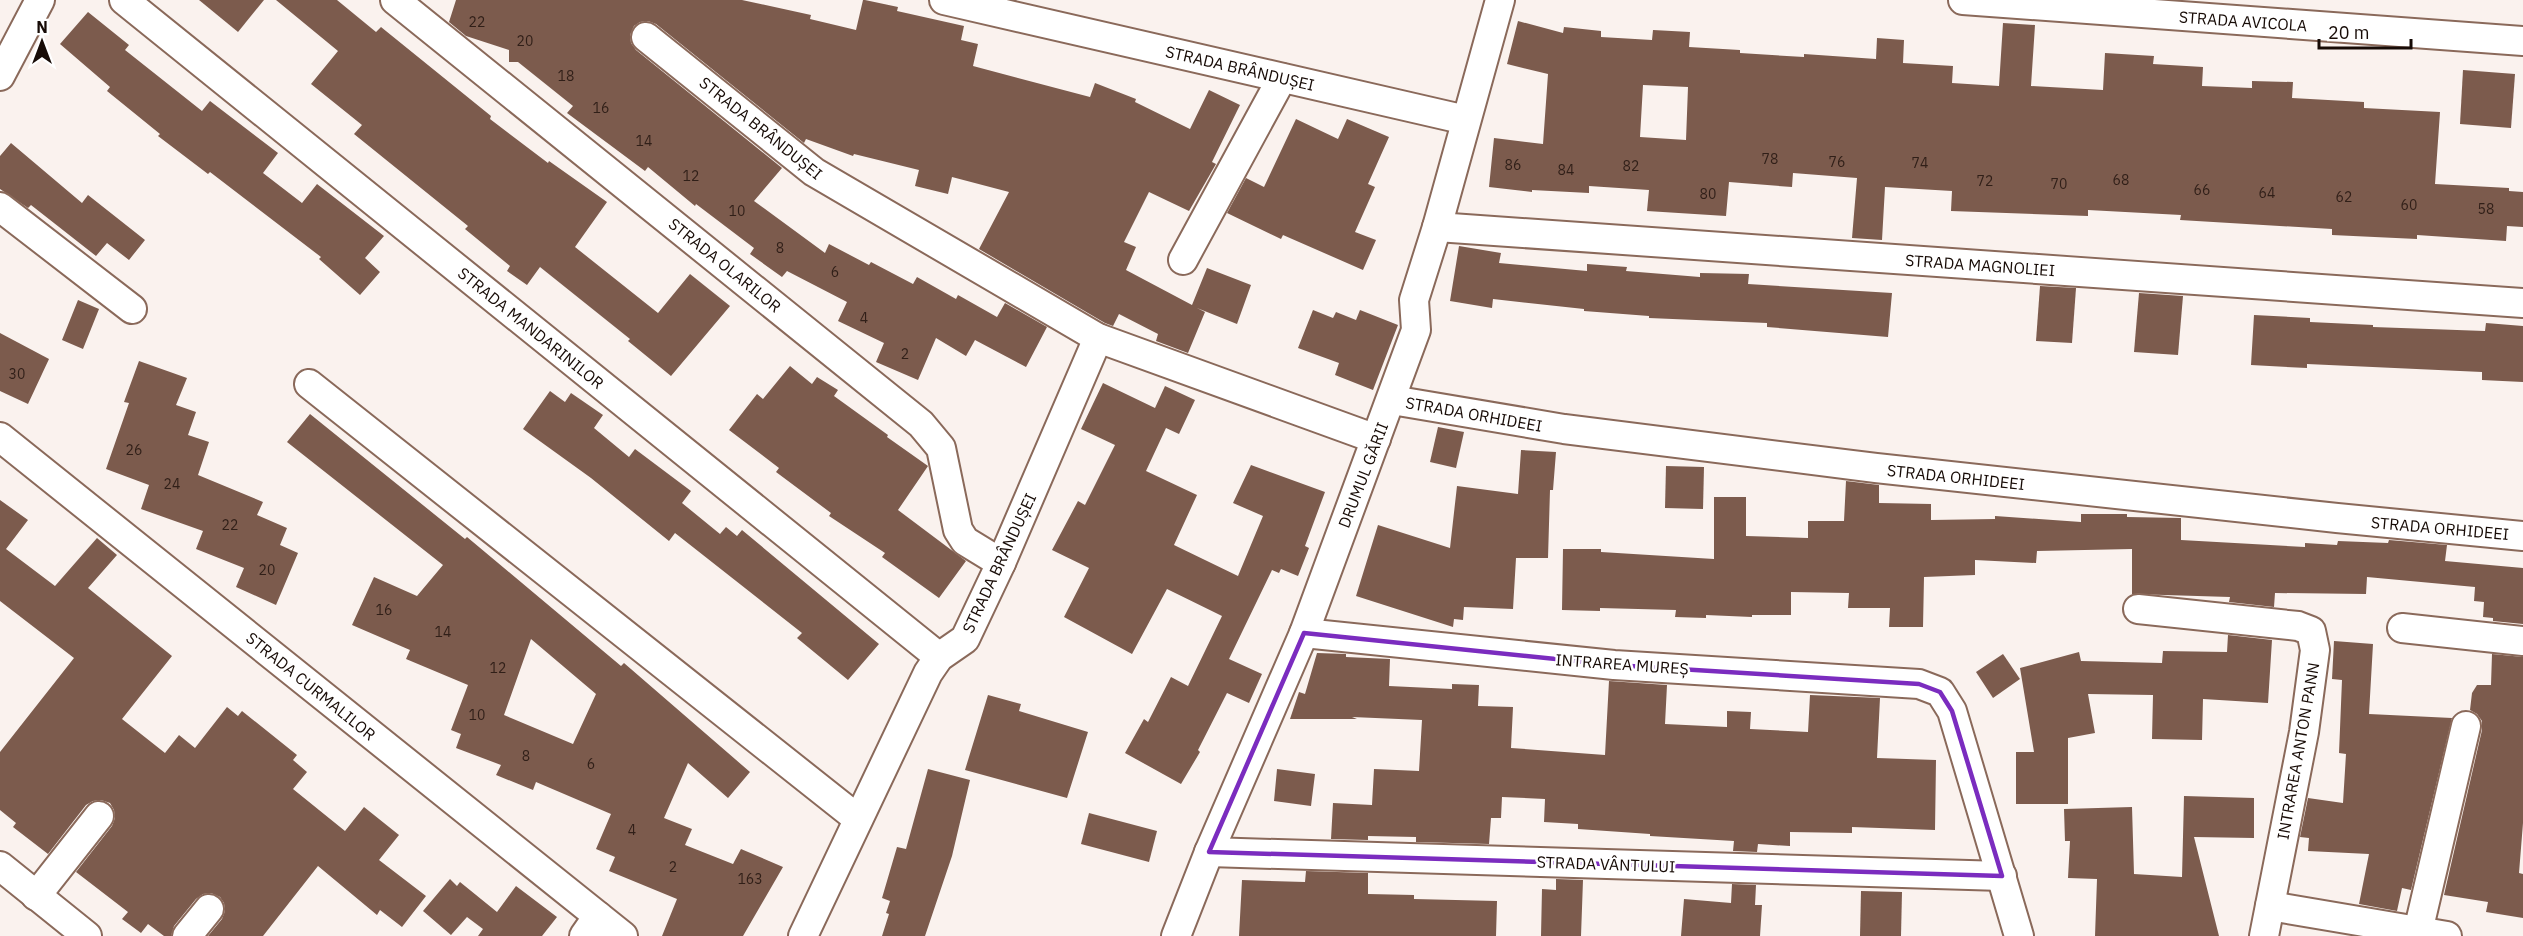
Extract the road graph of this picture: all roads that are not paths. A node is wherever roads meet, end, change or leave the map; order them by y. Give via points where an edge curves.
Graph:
1 (40, 0) edge
2 (124, 0) edge
3 (395, 0) edge
4 (944, 0) edge
5 (1500, 0) edge
6 (1963, 0) edge
7 (646, 37) dead end
8 (2523, 41) edge
9 (0, 76) edge
10 (1282, 78) junction
11 (1466, 120) junction
12 (0, 207) edge
13 (1437, 227) junction
14 (1183, 260) dead end
15 (2523, 303) edge
16 (132, 309) dead end
17 (1098, 338) junction
18 (309, 384) dead end
19 (1392, 400) junction
20 (0, 437) edge
21 (1376, 440) junction
22 (2523, 536) edge
23 (1002, 563) junction
24 (2138, 609) dead end
25 (2402, 628) dead end
26 (1304, 633) junction
27 (2523, 641) edge
28 (939, 657) junction
29 (2466, 726) dead end
30 (99, 816) dead end
31 (858, 819) junction
32 (1209, 852) junction
33 (0, 866) edge
34 (2002, 876) junction
35 (36, 896) junction
36 (2270, 906) junction
37 (209, 909) dead end
38 (591, 926) edge
39 (2417, 933) edge
40 (87, 936) edge
41 (187, 936) edge
42 (623, 936) edge
43 (803, 936) edge
44 (1176, 936) edge
45 (2019, 936) edge
46 (2264, 936) edge
47 (2448, 936) edge

1 - 9 street
2 - 28 street, STRADA MANDARINILOR
3 - 23 street, STRADA OLARILOR via 921,424 941,448 958,530 965,542
4 - 10 street, STRADA BRÂNDUȘEI
5 - 11 street, DRUMUL GĂRII
6 - 8 street, STRADA AVICOLA
7 - 17 street, STRADA BRÂNDUȘEI via 814,172
10 - 11 street, STRADA BRÂNDUȘEI
10 - 14 street
11 - 13 street, DRUMUL GĂRII
12 - 16 street
13 - 15 street, STRADA MAGNOLIEI
13 - 19 street, DRUMUL GĂRII via 1414,300 1416,330
17 - 21 street, STRADA BRÂNDUȘEI
17 - 23 street, STRADA BRÂNDUȘEI
18 - 31 street
19 - 21 street, DRUMUL GĂRII
19 - 22 street, STRADA ORHIDEEI via 1564,429 1876,468
20 - 38 street, STRADA CURMALILOR
21 - 26 street, DRUMUL GĂRII
23 - 28 street, STRADA BRÂNDUȘEI via 965,639
24 - 36 street, INTRAREA ANTON PANN via 2298,626 2311,631 2315,650 2304,732
25 - 27 street
26 - 32 street, DRUMUL GĂRII
26 - 34 street, INTRAREA MUREȘ via 1614,665 1919,684 1940,692 1952,711
28 - 31 street, STRADA BRÂNDUȘEI
29 - 39 street
30 - 35 street
31 - 43 street, STRADA BRÂNDUȘEI
32 - 34 street, STRADA VÂNTULUI
32 - 44 street, DRUMUL GĂRII
33 - 35 street
34 - 45 street
35 - 40 street
36 - 39 street
36 - 46 street, INTRAREA ANTON PANN
37 - 41 street
38 - 42 street, STRADA CURMALILOR
39 - 47 street

